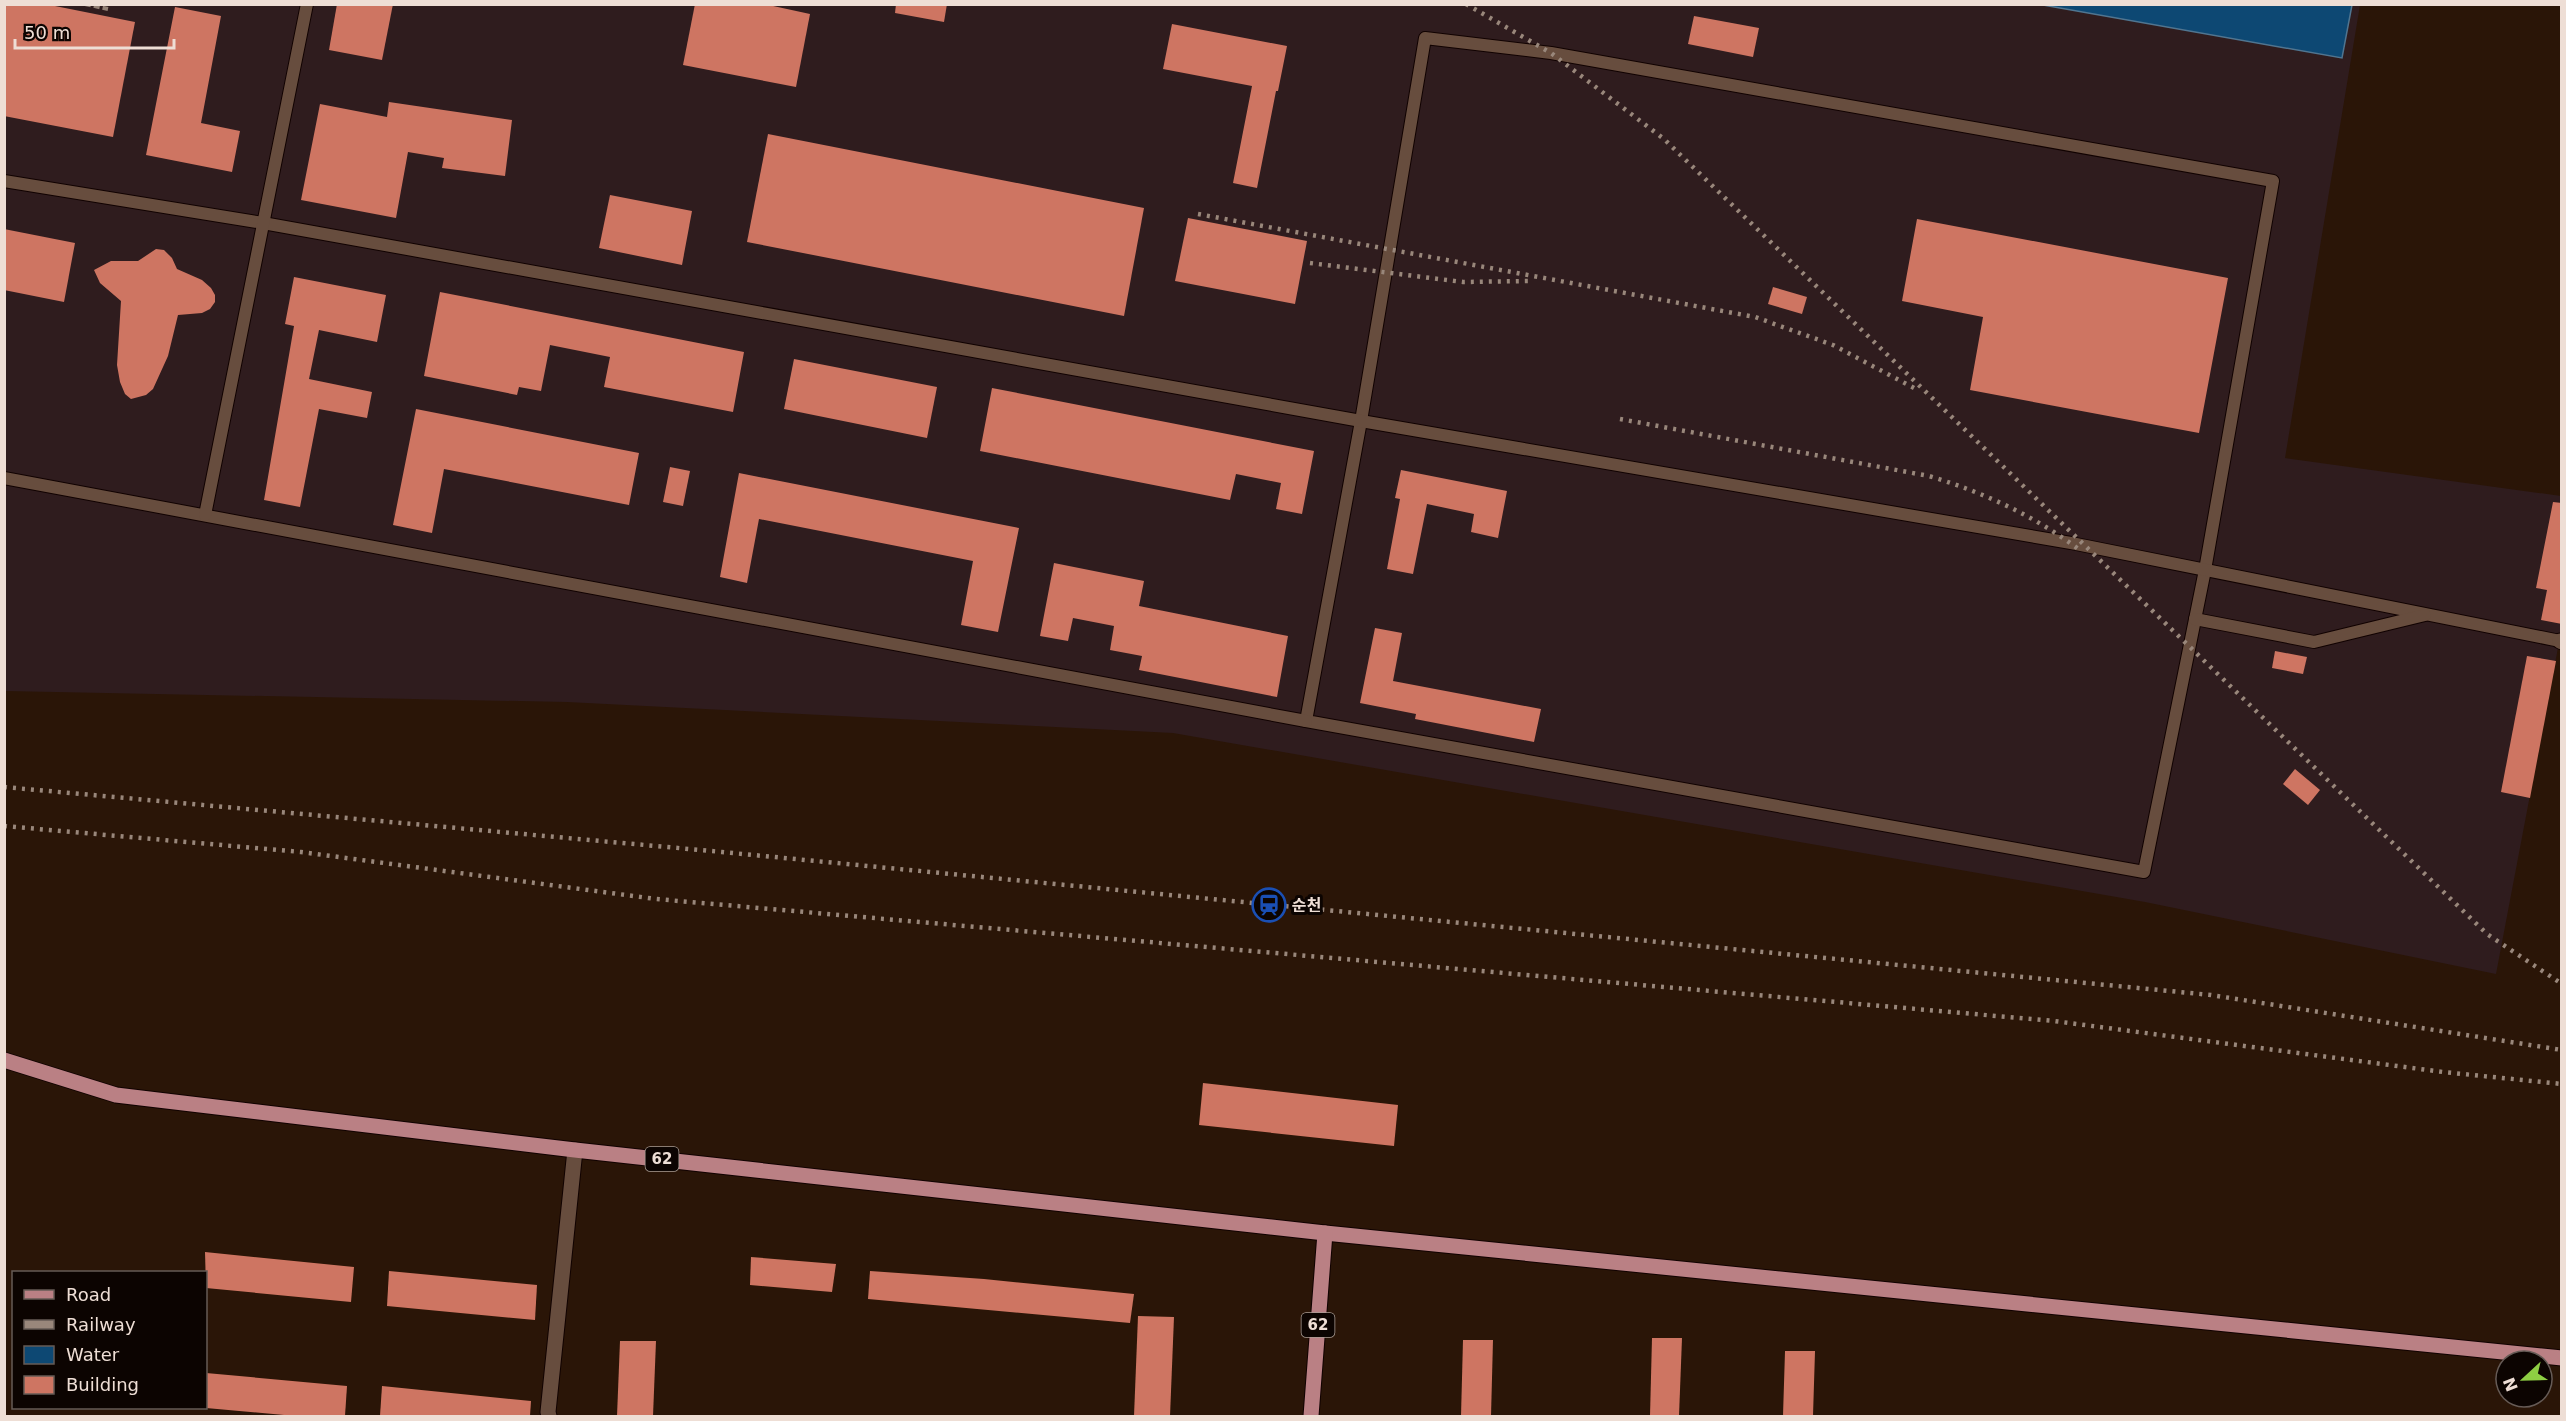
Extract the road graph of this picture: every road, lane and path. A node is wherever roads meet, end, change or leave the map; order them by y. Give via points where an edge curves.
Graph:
1 (85, 4) edge
2 (307, 4) edge
3 (108, 9) dead end
4 (4, 182) edge
5 (263, 223) junction
6 (1361, 421) junction
7 (4, 478) edge
8 (205, 515) junction
9 (2205, 570) junction
10 (2430, 614) junction
11 (2195, 620) junction
12 (2560, 642) edge
13 (1306, 721) junction
14 (4, 1060) edge
15 (575, 1150) junction
16 (1325, 1233) junction
17 (2562, 1358) edge
18 (549, 1416) edge
19 (1311, 1416) edge

1 - 3 path
2 - 5 lane
4 - 5 lane
5 - 6 lane
5 - 8 lane
6 - 9 lane via 2071,543
6 - 9 lane via 1425,38 1574,57 2274,181
6 - 13 lane
7 - 8 lane
8 - 13 lane
9 - 10 lane
9 - 11 lane
10 - 11 lane via 2314,642
10 - 12 lane
11 - 13 lane via 2144,873
14 - 15 main road, 62 via 116,1095
15 - 16 main road, 62
15 - 18 street
16 - 17 main road
16 - 19 main road, 62

